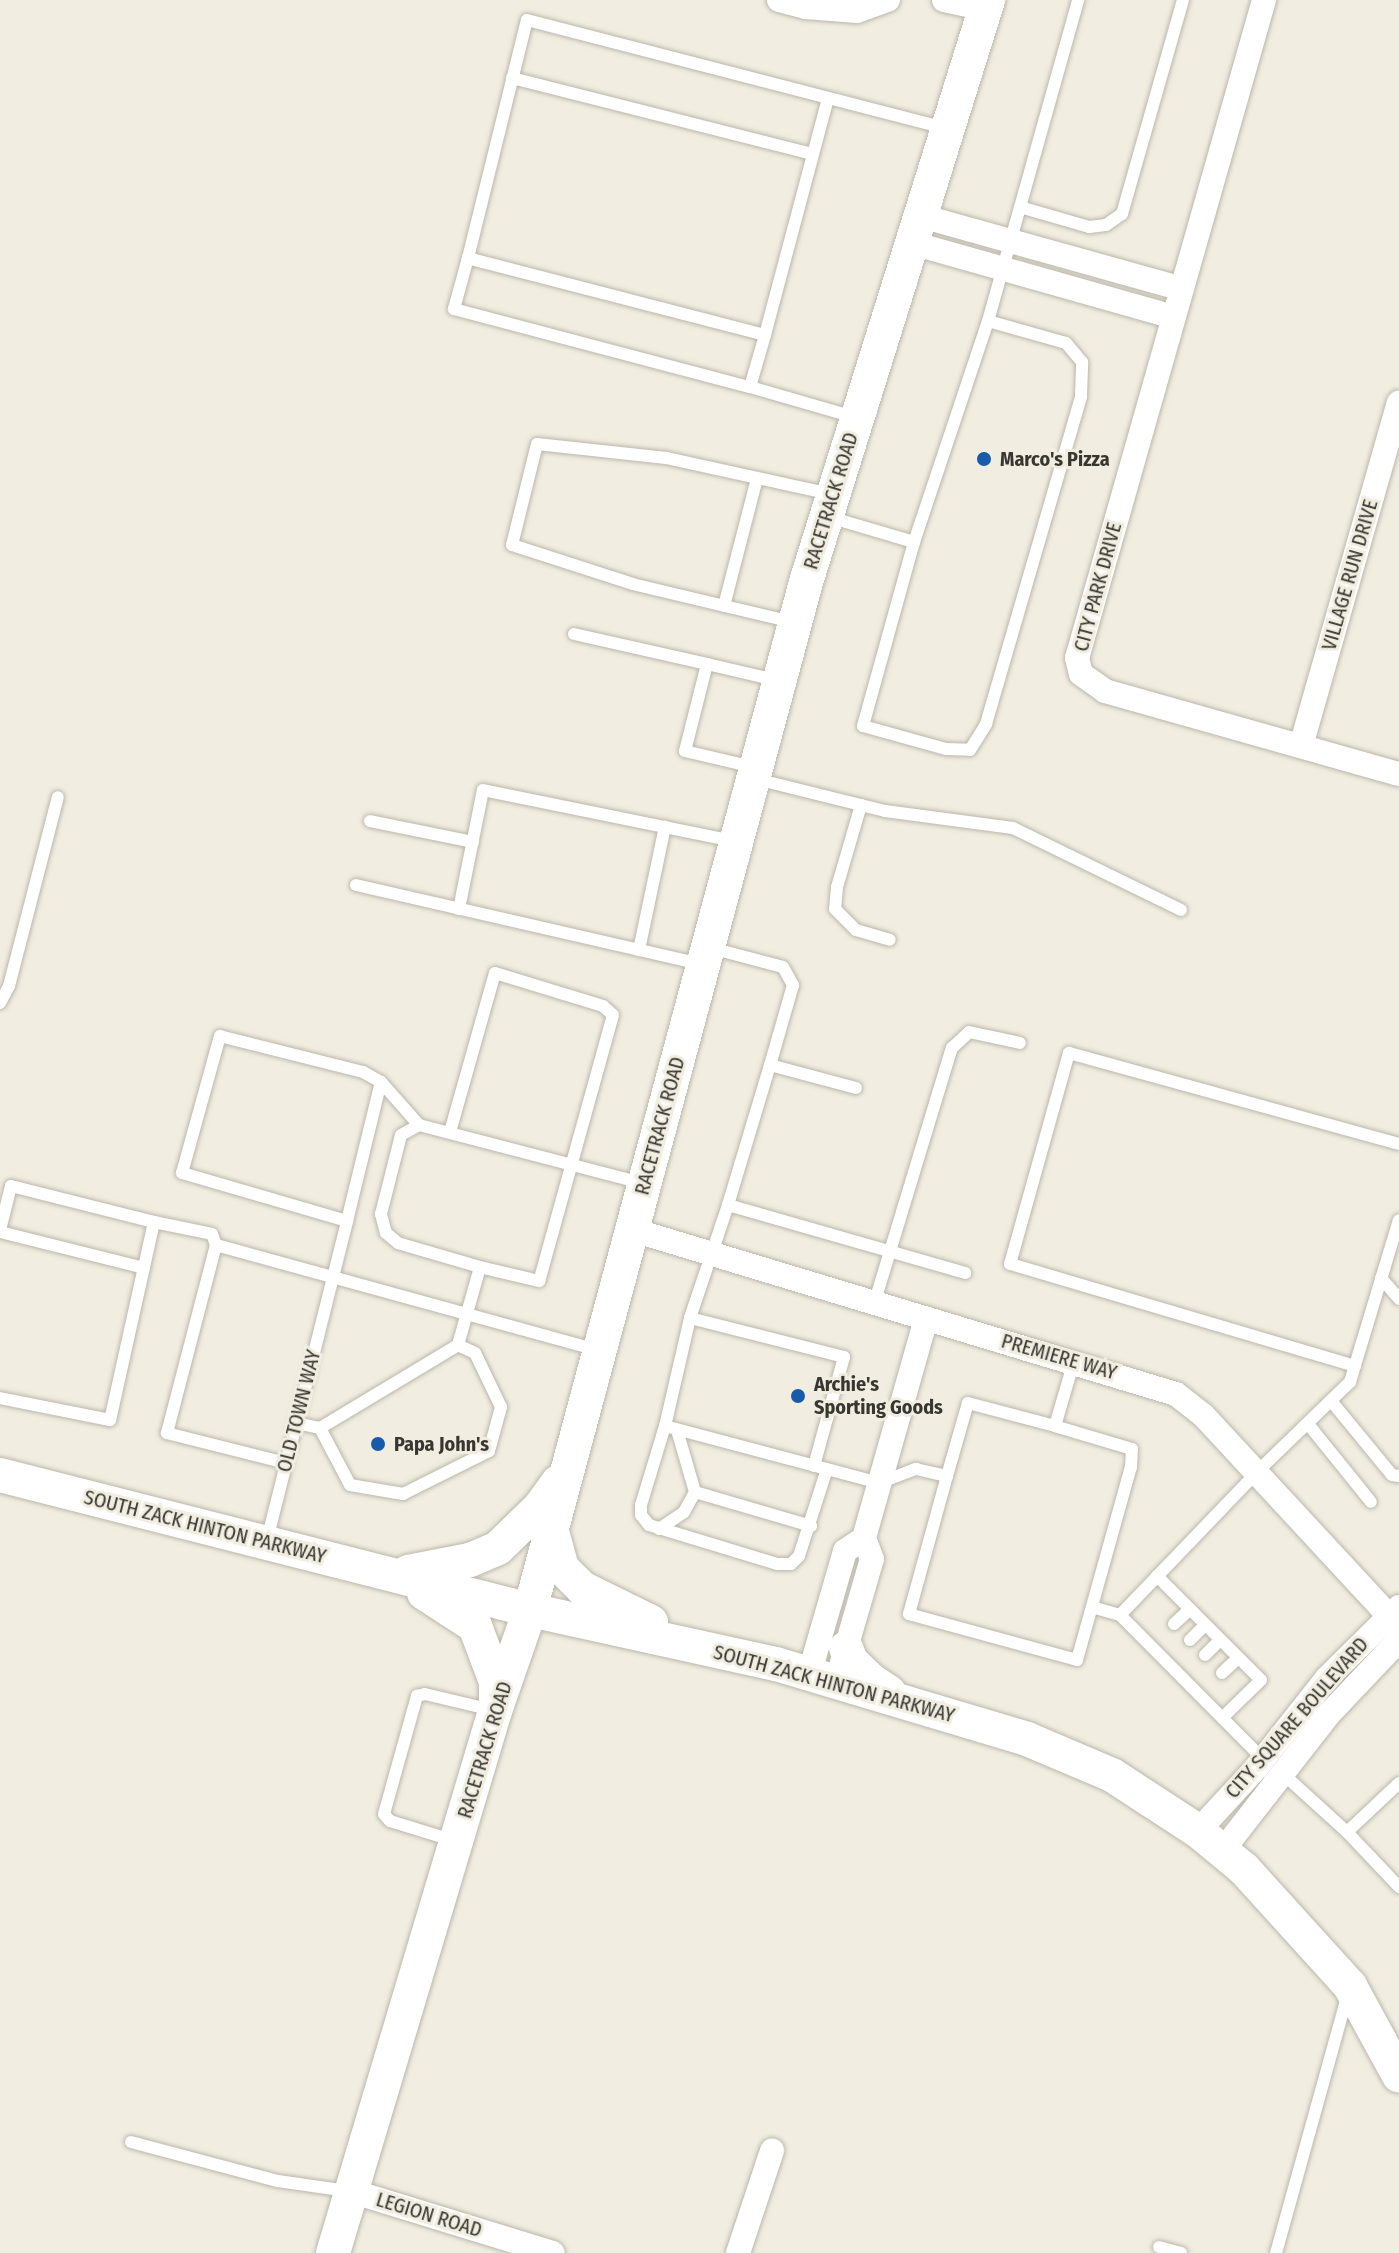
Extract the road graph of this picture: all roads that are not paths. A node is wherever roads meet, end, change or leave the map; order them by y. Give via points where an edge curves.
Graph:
1 (779, 0) edge
2 (888, 0) edge
3 (944, 0) edge
4 (1078, 0) edge
5 (1183, 0) edge
6 (1264, 0) edge
7 (987, 4) edge
8 (512, 78) junction
9 (828, 98) junction
10 (948, 129) junction
11 (813, 154) junction
12 (1020, 207) junction
13 (916, 229) junction
14 (1011, 241) junction
15 (468, 258) junction
16 (1003, 269) junction
17 (1182, 289) junction
18 (1174, 317) junction
19 (988, 321) junction
20 (765, 335) junction
21 (750, 387) junction
22 (1399, 403) edge
23 (857, 418) junction
24 (757, 478) junction
25 (830, 505) junction
26 (914, 542) junction
27 (724, 606) junction
28 (795, 622) junction
29 (574, 634) dead end
30 (707, 664) junction
31 (779, 681) junction
32 (1301, 746) junction
33 (754, 773) junction
34 (1399, 774) edge
35 (58, 797) dead end
36 (861, 805) junction
37 (370, 821) dead end
38 (665, 827) junction
39 (473, 842) junction
40 (736, 842) junction
41 (356, 885) dead end
42 (459, 909) junction
43 (1181, 910) dead end
44 (890, 940) dead end
45 (639, 950) junction
46 (706, 956) junction
47 (0, 1003) edge
48 (1020, 1043) dead end
49 (770, 1065) junction
50 (381, 1082) junction
51 (856, 1088) dead end
52 (419, 1125) junction
53 (450, 1132) junction
54 (1399, 1144) edge
55 (571, 1166) junction
56 (645, 1184) junction
57 (728, 1205) junction
58 (1399, 1220) edge
59 (347, 1221) junction
60 (154, 1222) junction
61 (633, 1230) junction
62 (0, 1231) edge
63 (216, 1245) junction
64 (889, 1252) junction
65 (711, 1254) junction
66 (480, 1267) junction
67 (144, 1268) junction
68 (965, 1273) dead end
69 (332, 1278) junction
70 (1381, 1278) junction
71 (1399, 1299) edge
72 (874, 1304) junction
73 (467, 1315) junction
74 (690, 1318) junction
75 (926, 1319) junction
76 (458, 1345) junction
77 (600, 1351) junction
78 (1074, 1361) junction
79 (1355, 1366) junction
80 (0, 1398) edge
81 (1332, 1402) junction
82 (296, 1423) junction
83 (1308, 1424) junction
84 (1055, 1426) junction
85 (320, 1428) junction
86 (671, 1428) junction
87 (286, 1463) junction
88 (821, 1467) junction
89 (568, 1469) junction
90 (1256, 1473) junction
91 (0, 1475) edge
92 (947, 1476) junction
93 (1399, 1476) edge
94 (879, 1483) junction
95 (695, 1492) junction
96 (1371, 1502) dead end
97 (811, 1526) junction
98 (551, 1528) junction
99 (659, 1529) junction
100 (864, 1538) junction
101 (267, 1543) junction
102 (388, 1574) junction
103 (1157, 1576) junction
104 (1093, 1601) junction
105 (1190, 1609) junction
106 (530, 1610) junction
107 (1120, 1615) junction
108 (1396, 1617) edge
109 (1174, 1624) dead end
110 (1205, 1625) junction
111 (1190, 1640) dead end
112 (1220, 1640) junction
113 (1399, 1640) edge
114 (705, 1648) junction
115 (846, 1648) junction
116 (1205, 1655) dead end
117 (1238, 1658) junction
118 (1222, 1673) dead end
119 (823, 1679) junction
120 (906, 1702) junction
121 (495, 1711) junction
122 (1222, 1718) junction
123 (1263, 1759) junction
124 (1284, 1775) junction
125 (1399, 1783) edge
126 (1347, 1832) junction
127 (1211, 1841) junction
128 (458, 1842) junction
129 (1399, 1887) edge
130 (1350, 1986) junction
131 (1399, 2076) edge
132 (131, 2142) dead end
133 (772, 2151) dead end
134 (351, 2191) junction
135 (1159, 2247) dead end
136 (333, 2253) edge
137 (553, 2253) edge
138 (738, 2253) edge
139 (1181, 2253) edge
140 (1276, 2253) edge

1 - 2 street via 857,11
3 - 7 street
4 - 12 lane
5 - 12 lane via 1122,214 1106,225 1089,227
6 - 17 street, CITY PARK DRIVE
7 - 10 street, RACETRACK ROAD
8 - 9 lane via 527,20
8 - 11 lane
8 - 15 lane
9 - 10 lane
9 - 11 lane
10 - 13 street, RACETRACK ROAD
11 - 20 lane
12 - 14 lane
13 - 14 street
13 - 16 street
13 - 23 street, RACETRACK ROAD
14 - 16 lane
14 - 17 street
15 - 20 lane
15 - 21 lane via 454,309
16 - 18 street
16 - 19 lane
17 - 18 street, CITY PARK DRIVE
18 - 32 street, CITY PARK DRIVE via 1077,658 1081,674 1105,691
19 - 26 lane
19 - 26 lane via 1066,343 1082,362 1081,396 986,724 970,750 946,749 863,726
20 - 21 lane
21 - 23 lane
22 - 32 street, VILLAGE RUN DRIVE
23 - 25 street, RACETRACK ROAD
24 - 25 lane
24 - 27 lane
24 - 27 lane via 666,458 537,444 512,545 633,584
25 - 26 lane
25 - 28 street, RACETRACK ROAD
27 - 28 lane
28 - 31 street, RACETRACK ROAD
29 - 30 lane
30 - 31 lane
30 - 33 lane via 685,751
31 - 33 street, RACETRACK ROAD
32 - 34 street, CITY PARK DRIVE
33 - 36 lane
33 - 40 street, RACETRACK ROAD
35 - 47 lane via 9,986
36 - 43 lane via 1013,828
36 - 44 lane via 835,909 856,930
37 - 39 lane
38 - 39 lane via 483,790
38 - 40 lane
38 - 45 lane
39 - 42 lane
40 - 46 street, RACETRACK ROAD
41 - 42 lane
42 - 45 lane
45 - 46 lane
46 - 49 lane via 783,967 793,985
46 - 56 street, RACETRACK ROAD
48 - 64 lane via 969,1032 952,1048
49 - 51 lane
49 - 57 lane
50 - 52 lane
50 - 59 lane, OLD TOWN WAY
50 - 59 lane via 363,1072 220,1036 182,1173
52 - 53 lane
52 - 66 lane via 401,1135 381,1214 386,1233 398,1243
53 - 55 lane
53 - 55 lane via 495,973 603,1006 613,1015
54 - 79 lane via 1069,1053 1010,1264
55 - 56 lane
55 - 66 lane via 539,1281
56 - 61 street, RACETRACK ROAD
57 - 64 lane
57 - 65 lane
58 - 70 lane
59 - 69 lane, OLD TOWN WAY
60 - 62 lane via 11,1186
60 - 63 lane via 212,1234
60 - 67 lane
61 - 65 street, PREMIERE WAY
61 - 77 street, RACETRACK ROAD
62 - 67 lane
63 - 69 lane
63 - 87 lane via 167,1433
64 - 68 lane
64 - 72 lane
65 - 72 street, PREMIERE WAY
65 - 74 lane
66 - 73 lane
67 - 80 lane via 110,1420
69 - 73 lane
69 - 82 lane, OLD TOWN WAY
70 - 71 lane
70 - 79 lane
72 - 75 street, PREMIERE WAY
73 - 76 lane
73 - 77 lane
74 - 86 lane
74 - 88 lane via 844,1357
75 - 78 street, PREMIERE WAY
75 - 94 street
76 - 85 lane
76 - 85 lane via 475,1353 501,1407 489,1451 403,1494 350,1485
77 - 89 street, RACETRACK ROAD
78 - 84 lane
78 - 90 street, PREMIERE WAY via 1176,1394 1203,1415
79 - 81 lane via 1350,1382
81 - 83 lane
81 - 93 lane via 1392,1475
82 - 85 lane
82 - 87 lane, OLD TOWN WAY
83 - 90 lane
83 - 96 lane
84 - 92 lane via 968,1403
84 - 104 lane via 1132,1449
86 - 88 lane
86 - 95 lane
86 - 99 lane via 641,1505 641,1515
87 - 101 lane, OLD TOWN WAY
88 - 94 lane
88 - 97 lane
89 - 98 street, RACETRACK ROAD
89 - 102 street via 540,1507 498,1548 435,1570
90 - 103 lane
90 - 108 street, PREMIERE WAY
91 - 101 street, SOUTH ZACK HINTON PARKWAY
92 - 94 lane via 916,1469
92 - 104 lane via 909,1614 1077,1660
94 - 100 street
95 - 97 lane
95 - 99 lane via 684,1512
97 - 99 lane via 791,1564
98 - 106 street, RACETRACK ROAD
98 - 114 street via 562,1568 582,1588
100 - 115 street via 872,1559
100 - 119 street via 845,1551
101 - 102 street, SOUTH ZACK HINTON PARKWAY
102 - 106 street, SOUTH ZACK HINTON PARKWAY
102 - 121 street via 448,1605 475,1626 496,1682
103 - 105 lane
103 - 107 lane
104 - 107 lane
105 - 109 lane
105 - 110 lane
106 - 114 street, SOUTH ZACK HINTON PARKWAY
106 - 121 street, RACETRACK ROAD
107 - 122 lane via 1171,1658
108 - 123 street, CITY SQUARE BOULEVARD via 1327,1678
110 - 111 lane
110 - 112 lane
112 - 116 lane
112 - 117 lane
113 - 124 street, CITY SQUARE BOULEVARD via 1329,1714
114 - 119 street, SOUTH ZACK HINTON PARKWAY
115 - 119 street
115 - 120 street via 851,1661 872,1681
117 - 118 lane
117 - 122 lane via 1261,1680
119 - 120 street, SOUTH ZACK HINTON PARKWAY
120 - 127 street, SOUTH ZACK HINTON PARKWAY via 1027,1739 1112,1775
121 - 128 street, RACETRACK ROAD
121 - 128 lane via 417,1696 384,1814 390,1821
122 - 123 lane
123 - 124 lane
123 - 127 street, CITY SQUARE BOULEVARD
124 - 126 lane
124 - 127 street, CITY SQUARE BOULEVARD
125 - 126 lane
126 - 129 lane
127 - 130 street, SOUTH ZACK HINTON PARKWAY
128 - 134 street, RACETRACK ROAD
130 - 131 street, SOUTH ZACK HINTON PARKWAY
130 - 140 lane
132 - 134 lane via 278,2181
133 - 138 street
134 - 136 street, RACETRACK ROAD
134 - 137 street, LEGION ROAD
135 - 139 lane

